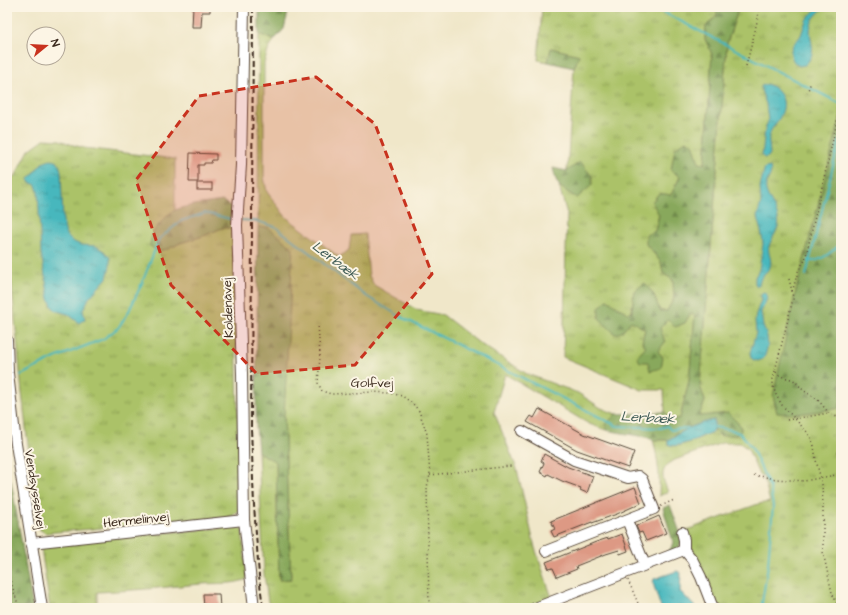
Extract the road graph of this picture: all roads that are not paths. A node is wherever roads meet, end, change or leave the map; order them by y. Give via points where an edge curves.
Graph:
1 (244, 7) edge
2 (7, 340) edge
3 (8, 370) edge
4 (522, 431) dead end
5 (244, 520) junction
6 (627, 520) junction
7 (682, 532) dead end
8 (31, 543) junction
9 (684, 550) junction
10 (546, 551) dead end
11 (645, 565) junction
12 (42, 608) edge
13 (254, 608) edge
14 (535, 608) edge
15 (713, 608) edge

1 - 5 street, Koldenåvej via 242,165 237,225
2 - 3 street, Vendsysselvej
3 - 8 street, Vendsysselvej
4 - 6 street via 574,460 628,478 638,476 642,479 654,509
5 - 8 street, Hermelinvej
5 - 13 street, Koldenåvej
6 - 10 street
6 - 11 street
7 - 9 street
8 - 12 street, Vendsysselvej
9 - 11 street
9 - 15 street via 701,577
11 - 14 street

